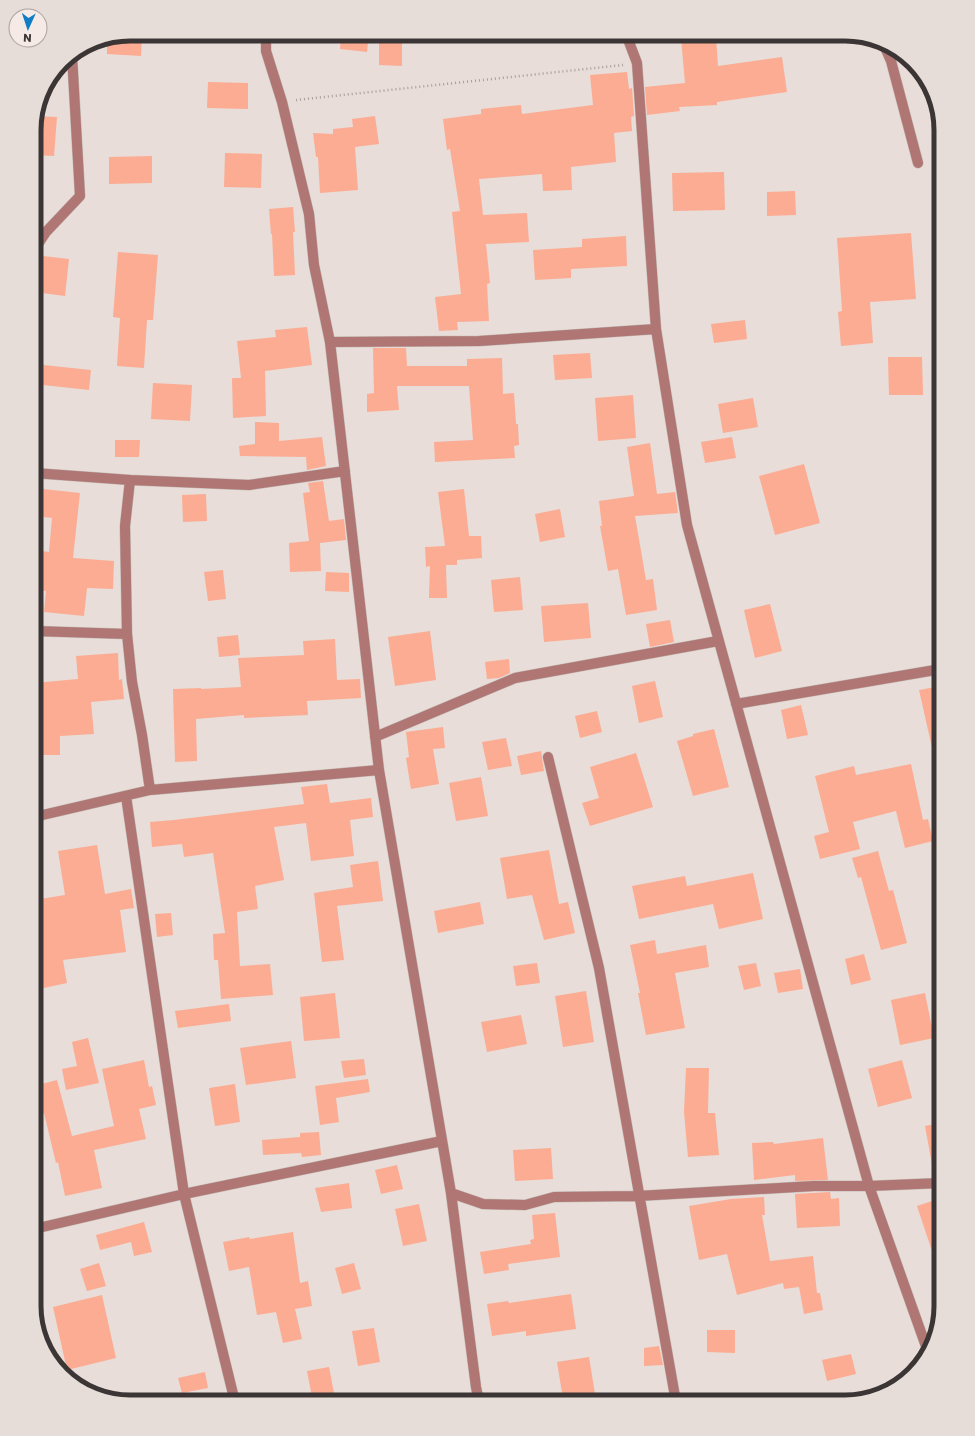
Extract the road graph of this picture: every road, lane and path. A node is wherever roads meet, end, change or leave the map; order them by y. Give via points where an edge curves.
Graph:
1 (266, 41) edge
2 (629, 41) edge
3 (887, 52) edge
4 (72, 62) edge
5 (637, 63) junction
6 (282, 102) junction
7 (918, 163) dead end
8 (41, 240) edge
9 (656, 329) junction
10 (330, 342) junction
11 (345, 471) junction
12 (41, 474) edge
13 (130, 480) junction
14 (41, 631) edge
15 (127, 634) junction
16 (718, 641) junction
17 (934, 670) edge
18 (736, 704) junction
19 (375, 737) junction
20 (548, 758) dead end
21 (379, 770) junction
22 (150, 790) junction
23 (126, 796) junction
24 (41, 815) edge
25 (442, 1140) junction
26 (934, 1183) edge
27 (869, 1186) junction
28 (452, 1193) junction
29 (184, 1194) junction
30 (638, 1196) junction
31 (41, 1227) edge
32 (925, 1344) edge
33 (233, 1395) edge
34 (478, 1395) edge
35 (675, 1395) edge

1 - 6 street via 266,52
2 - 5 street
3 - 7 street
4 - 8 street via 80,196
5 - 6 path
5 - 9 street
6 - 10 street via 309,214 314,265
9 - 10 street via 479,341
9 - 16 street via 687,525
10 - 11 street
11 - 13 street via 249,486
11 - 19 street
12 - 13 street
13 - 15 street via 125,526
14 - 15 street
15 - 22 street via 132,682
16 - 18 street
16 - 19 street via 516,678
17 - 18 street
18 - 27 street
19 - 21 street
20 - 30 street via 599,968
21 - 22 street
21 - 25 street
22 - 23 street
23 - 24 street
23 - 29 street
25 - 28 street
25 - 29 street
26 - 27 street
27 - 30 street via 814,1186
27 - 32 street
28 - 30 street via 483,1204 525,1205 554,1197
28 - 34 street
29 - 31 street
29 - 33 street
30 - 35 street

